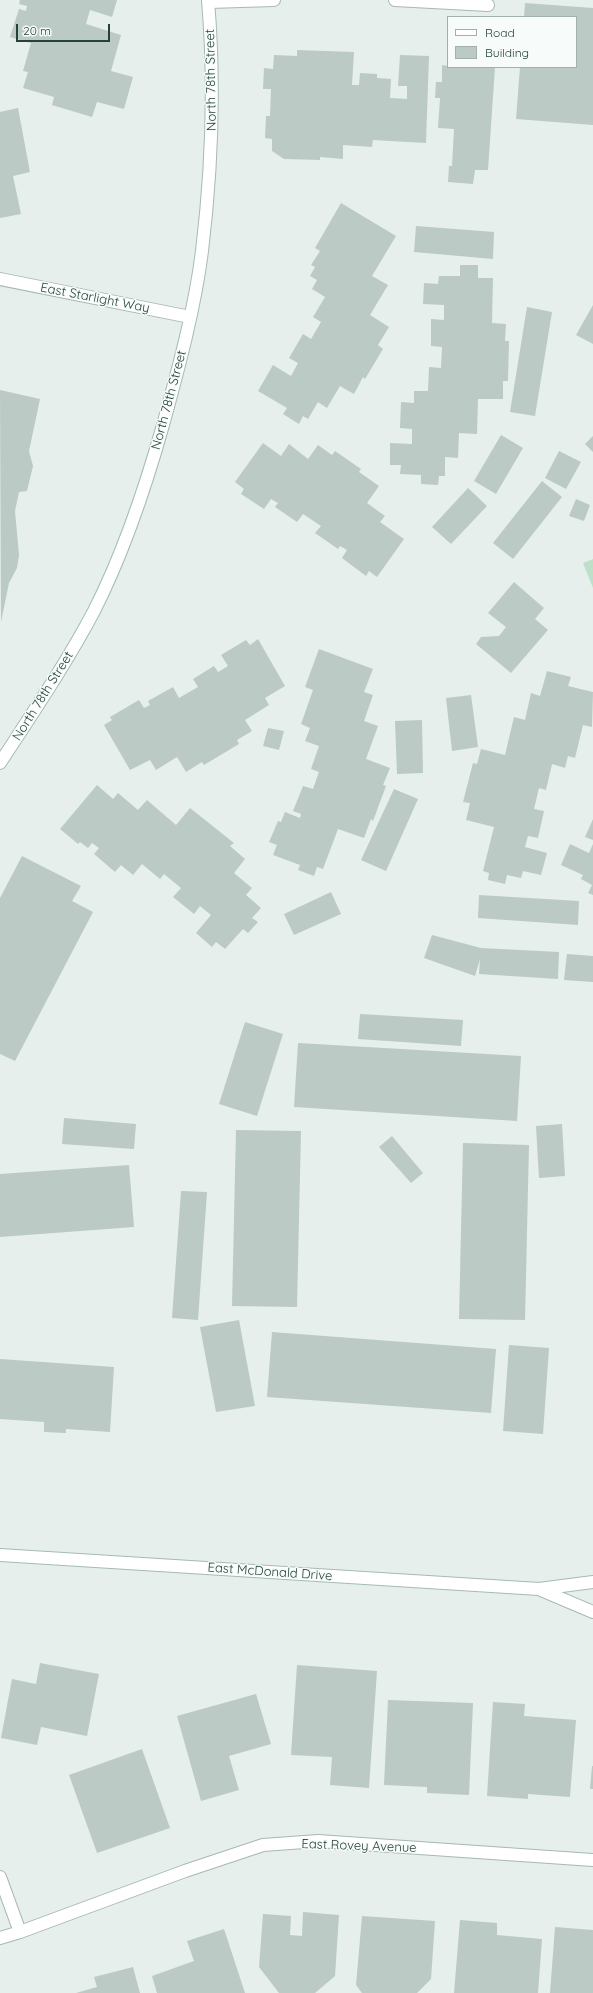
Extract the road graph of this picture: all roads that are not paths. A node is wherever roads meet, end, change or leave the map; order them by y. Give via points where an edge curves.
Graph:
1 (274, 0) edge
2 (395, 0) edge
3 (209, 1) edge
4 (488, 4) dead end
5 (0, 279) edge
6 (190, 317) junction
7 (0, 763) edge
8 (0, 1555) edge
9 (593, 1582) edge
10 (539, 1589) junction
11 (593, 1612) edge
12 (593, 1860) edge
13 (0, 1877) edge
14 (20, 1932) junction
15 (0, 1938) edge

1 - 3 street
2 - 4 street
3 - 6 street, North 78th Street via 212,138 202,252
5 - 6 street, East Starlight Way
6 - 7 street, North 78th Street via 153,462 126,541 90,618 59,672
8 - 10 street, East McDonald Drive
9 - 10 street, East McDonald Drive
10 - 11 street, East McDonald Drive
12 - 14 street, East Rovey Avenue via 318,1841 263,1846 185,1871
13 - 14 street
14 - 15 street, East Rovey Avenue

